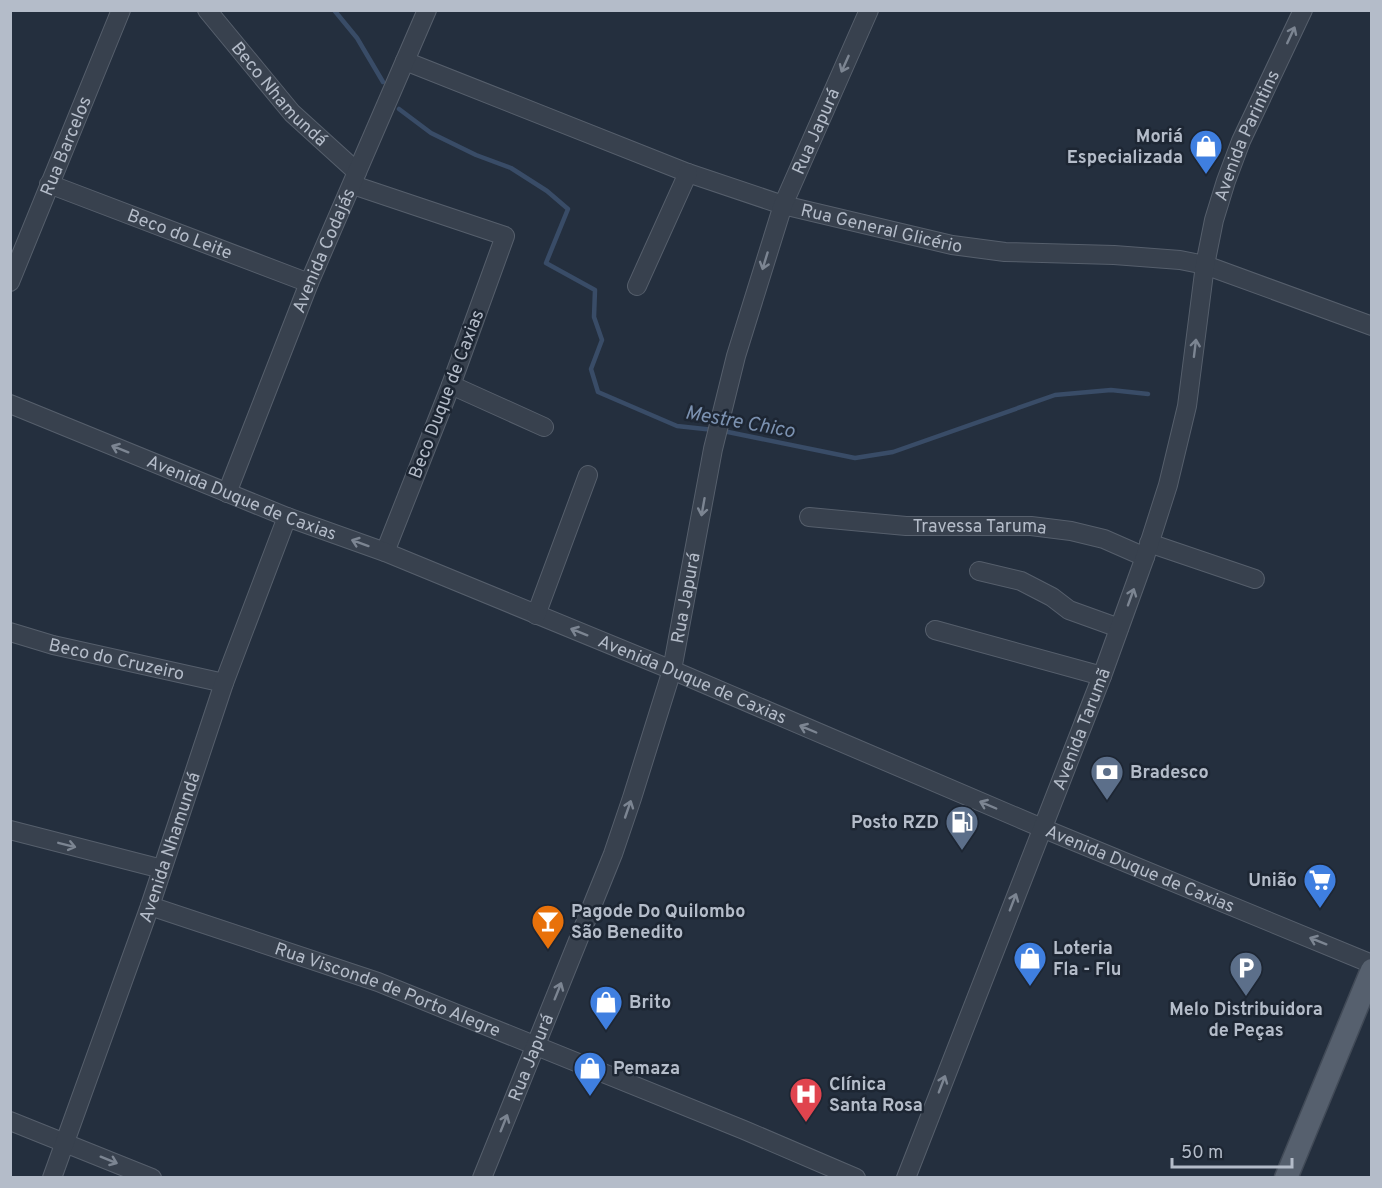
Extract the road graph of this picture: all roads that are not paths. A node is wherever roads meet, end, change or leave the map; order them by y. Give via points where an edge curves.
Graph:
1 (121, 10) edge
2 (207, 10) edge
3 (427, 10) edge
4 (869, 10) edge
5 (1303, 10) edge
6 (405, 61) junction
7 (688, 173) junction
8 (355, 178) junction
9 (50, 184) junction
10 (783, 206) junction
11 (1205, 266) junction
12 (10, 282) edge
13 (309, 283) junction
14 (637, 286) dead end
15 (1371, 326) edge
16 (451, 385) junction
17 (10, 404) edge
18 (544, 427) dead end
19 (588, 475) dead end
20 (227, 493) junction
21 (287, 517) junction
22 (809, 517) dead end
23 (1147, 550) junction
24 (385, 552) junction
25 (979, 571) dead end
26 (1255, 579) dead end
27 (536, 615) junction
28 (1119, 628) junction
29 (934, 630) dead end
30 (10, 632) edge
31 (672, 670) junction
32 (1102, 676) junction
33 (224, 683) junction
34 (1042, 828) junction
35 (10, 830) edge
36 (162, 869) junction
37 (150, 906) junction
38 (1371, 964) edge
39 (1371, 970) edge
40 (536, 1045) junction
41 (10, 1121) edge
42 (65, 1143) junction
43 (52, 1178) edge
44 (152, 1178) edge
45 (482, 1178) edge
46 (856, 1178) edge
47 (906, 1178) edge
48 (1286, 1178) edge

1 - 9 street, Rua Barcelos
2 - 8 street, Beco Nhamundá via 292,113
3 - 6 street, Avenida Codajás
4 -> 10 street, Rua Japurá
11 -> 5 street, Avenida Parintins via 1214,220 1241,141
6 - 7 street, Rua General Glicério
6 - 8 street, Avenida Codajás
7 - 10 street, Rua General Glicério
7 - 14 street
8 - 13 street, Avenida Codajás
8 - 16 street, Beco Duque de Caxias via 505,236
9 - 12 street, Rua Barcelos
9 - 13 street, Beco do Leite
10 - 11 street, Rua General Glicério via 952,245 1005,252 1180,260
10 -> 31 street, Rua Japurá via 736,356 713,450
11 - 15 street, Rua General Glicério
23 -> 11 street, Avenida Tarumã via 1185,417
13 - 20 street, Avenida Codajás
16 - 18 street
16 - 24 street, Beco Duque de Caxias
20 -> 17 street, Avenida Duque de Caxias
19 - 27 street
20 - 21 street, Avenida Duque de Caxias
24 -> 21 street, Avenida Duque de Caxias
21 - 33 street, Avenida Nhamundá
22 - 23 street, Travessa Taruma via 906,526 1031,526 1071,531
23 - 26 street, Travessa Taruma
28 -> 23 street, Avenida Tarumã
24 - 27 street, Avenida Duque de Caxias
25 - 28 street via 1021,581 1069,610
31 -> 27 street, Avenida Duque de Caxias
28 - 32 street, Avenida Tarumã
29 - 32 street
30 - 33 street, Beco do Cruzeiro
34 -> 31 street, Avenida Duque de Caxias
40 -> 31 street, Rua Japurá via 613,854
32 - 34 street, Avenida Tarumã
33 - 36 street, Avenida Nhamundá
38 -> 34 street, Avenida Duque de Caxias
47 -> 34 street, Avenida Tarumã
35 -> 36 street
36 - 37 street, Avenida Nhamundá
37 - 40 street, Rua Visconde de Porto Alegre via 378,982
37 - 42 street, Avenida Nhamundá
39 - 48 main road
45 -> 40 street, Rua Japurá
40 - 46 street, Rua Visconde de Porto Alegre
41 - 42 street
42 - 43 street, Avenida Nhamundá
42 -> 44 street

